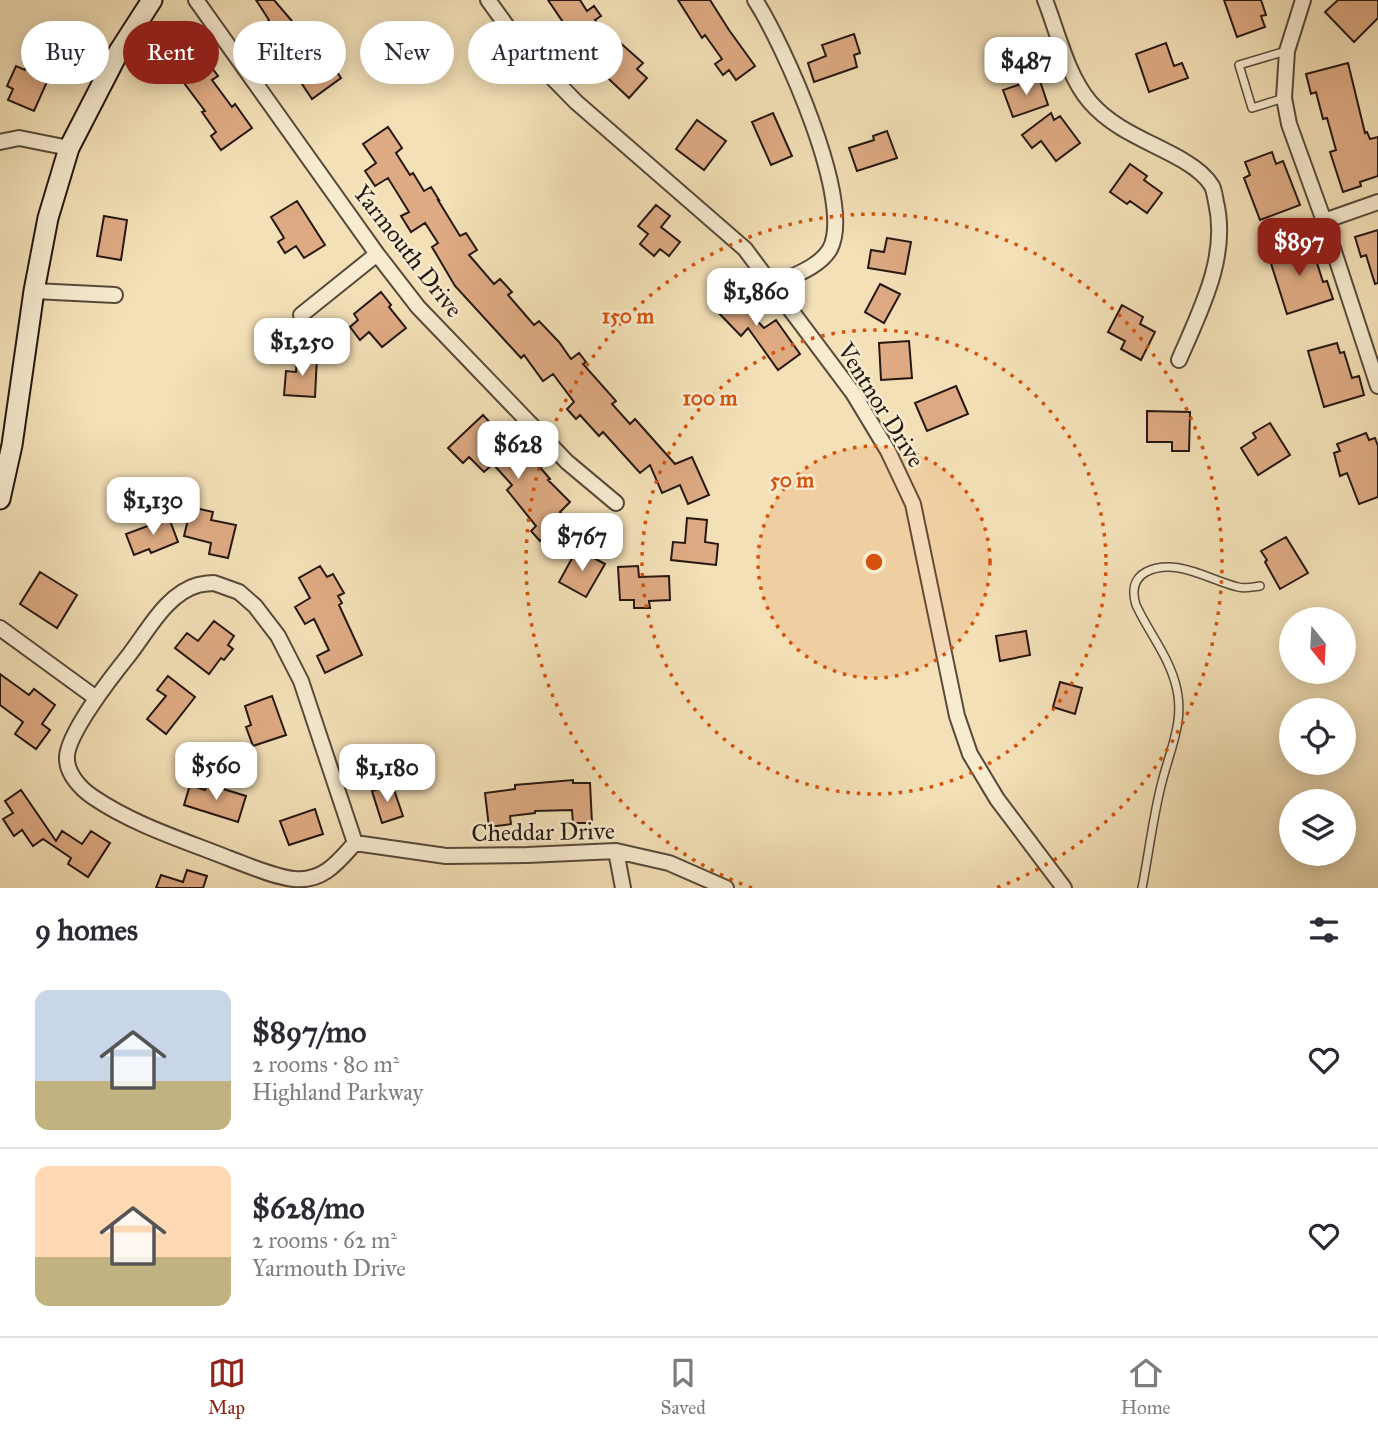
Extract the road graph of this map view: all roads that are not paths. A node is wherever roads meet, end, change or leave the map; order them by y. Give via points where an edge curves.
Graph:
1 (152, 0) edge
2 (196, 0) edge
3 (488, 0) edge
4 (755, 0) edge
5 (1045, 0) edge
6 (1303, 0) edge
7 (1287, 51) junction
8 (1284, 99) junction
9 (0, 142) edge
10 (69, 148) junction
11 (1378, 202) edge
12 (1324, 221) junction
13 (377, 254) junction
14 (772, 286) junction
15 (34, 291) junction
16 (115, 295) dead end
17 (301, 315) dead end
18 (1179, 360) dead end
19 (1378, 386) edge
20 (6, 445) edge
21 (0, 499) edge
22 (616, 503) dead end
23 (1260, 586) dead end
24 (0, 628) edge
25 (96, 698) junction
26 (355, 843) junction
27 (616, 851) junction
28 (623, 888) edge
29 (726, 888) edge
30 (1064, 888) edge
31 (1142, 888) edge

1 - 10 main road via 118,53
2 - 13 street, Yarmouth Drive
3 - 14 street, Ventnor Drive via 576,102 745,249
4 - 14 street via 791,67 809,113 825,161 836,221 823,258
5 - 18 street via 1072,74 1089,101 1110,122 1185,162 1212,187 1219,238 1214,272
6 - 7 street
7 - 8 street
7 - 8 lane via 1239,65 1252,108
8 - 12 street
9 - 10 street via 19,138
10 - 15 main road via 48,218
11 - 12 street
12 - 19 street
13 - 17 street
13 - 22 street, Yarmouth Drive via 418,307 567,462
14 - 30 street, Ventnor Drive via 853,393 888,451 913,504 957,716 970,754 997,799
15 - 16 street
15 - 20 main road
20 - 21 main road
23 - 31 lane via 1240,588 1176,567 1161,567 1140,575 1134,586 1136,606 1169,666 1180,707
24 - 25 street
25 - 26 street via 68,747 67,759 79,786 92,797 140,823 295,879 315,877 333,867
25 - 26 street via 156,616 177,596 196,585 214,583 239,592 278,636 301,681
26 - 27 street, Cheddar Drive via 446,856
27 - 28 street
27 - 29 street, Cheddar Drive via 669,863

